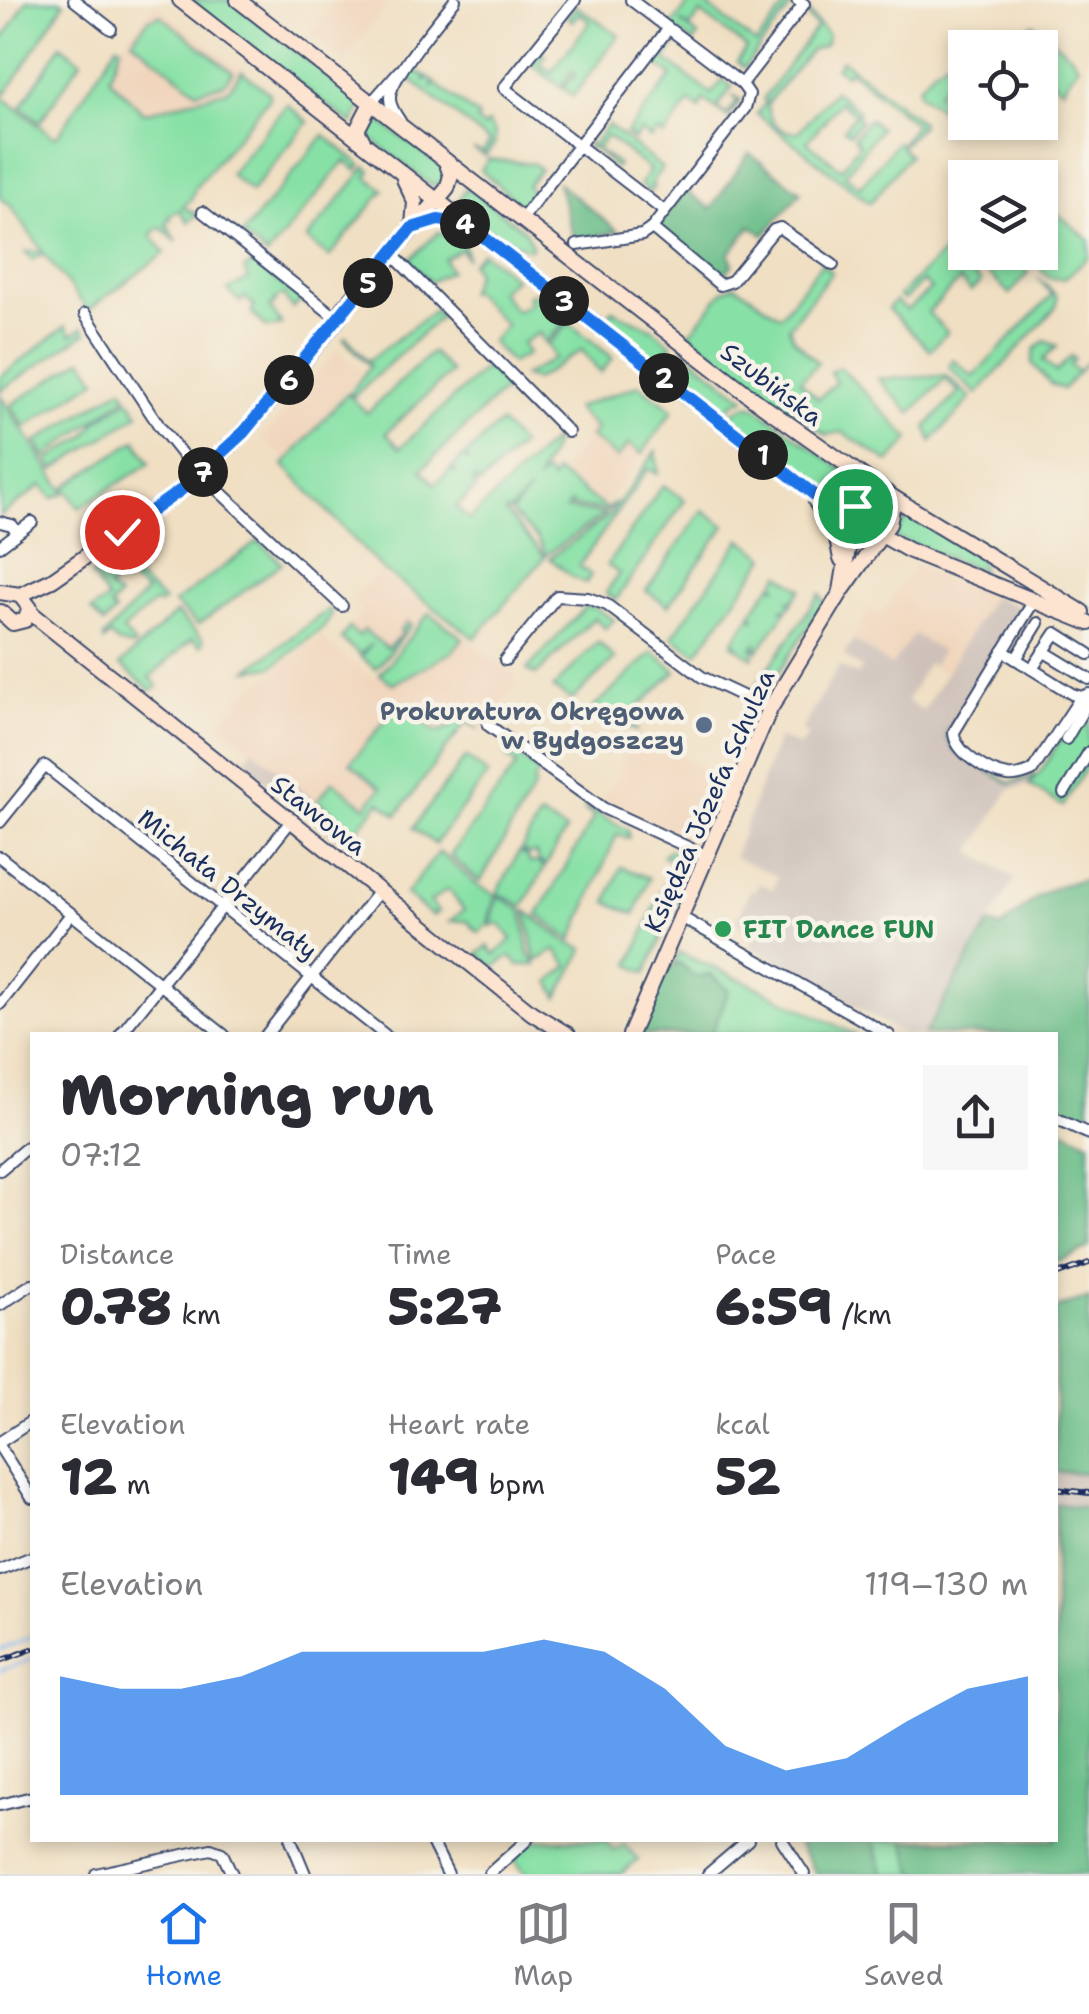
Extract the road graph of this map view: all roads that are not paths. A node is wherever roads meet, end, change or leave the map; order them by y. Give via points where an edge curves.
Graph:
1 (74, 0) edge
2 (180, 0) edge
3 (238, 0) edge
4 (454, 0) edge
5 (575, 0) edge
6 (631, 0) edge
7 (801, 2) edge
8 (110, 28) dead end
9 (668, 28) junction
10 (406, 63) junction
11 (742, 84) junction
12 (371, 103) junction
13 (406, 130) junction
14 (364, 144) junction
15 (579, 144) junction
16 (446, 160) junction
17 (399, 170) junction
18 (437, 201) junction
19 (664, 211) junction
20 (203, 212) dead end
21 (522, 219) junction
22 (467, 224) junction
23 (412, 228) junction
24 (649, 229) junction
25 (560, 249) junction
26 (392, 253) junction
27 (833, 266) dead end
28 (84, 314) dead end
29 (338, 320) junction
30 (568, 432) dead end
31 (200, 474) junction
32 (879, 488) junction
33 (806, 489) junction
34 (894, 498) junction
35 (852, 521) junction
36 (0, 522) edge
37 (32, 522) dead end
38 (885, 530) junction
39 (17, 532) junction
40 (0, 546) edge
41 (900, 546) junction
42 (868, 556) junction
43 (844, 575) junction
44 (52, 580) junction
45 (841, 592) junction
46 (1034, 599) junction
47 (5, 604) edge
48 (342, 606) dead end
49 (24, 616) junction
50 (1089, 621) edge
51 (1038, 623) dead end
52 (0, 634) edge
53 (1003, 651) junction
54 (1043, 651) junction
55 (1089, 654) edge
56 (504, 660) dead end
57 (1016, 660) junction
58 (1032, 669) junction
59 (1089, 679) edge
60 (1086, 697) edge
61 (770, 710) junction
62 (488, 725) dead end
63 (1066, 739) dead end
64 (1089, 752) edge
65 (1064, 794) dead end
66 (290, 821) junction
67 (0, 822) edge
68 (707, 856) junction
69 (0, 858) edge
70 (378, 891) junction
71 (223, 905) junction
72 (71, 914) junction
73 (680, 917) junction
74 (312, 977) junction
75 (160, 984) junction
76 (0, 1004) edge
77 (122, 1032) edge
78 (220, 1032) edge
79 (268, 1032) edge
80 (381, 1032) edge
81 (561, 1032) edge
82 (631, 1032) edge
83 (884, 1032) edge
84 (1058, 1119) edge
85 (1089, 1134) edge
86 (30, 1146) edge
87 (0, 1170) edge
88 (30, 1285) edge
89 (0, 1305) edge
90 (30, 1422) edge
91 (0, 1444) edge
92 (30, 1495) edge
93 (30, 1559) edge
94 (0, 1570) edge
95 (30, 1798) edge
96 (0, 1805) edge
97 (292, 1842) edge
98 (432, 1842) edge
99 (525, 1842) edge
100 (746, 1842) edge
101 (783, 1842) edge
102 (96, 1874) edge
103 (232, 1874) edge
104 (305, 1874) edge
105 (448, 1874) edge
106 (489, 1874) edge
107 (708, 1874) edge
108 (804, 1874) edge

1 - 8 street
2 - 14 street, Szubińska
3 - 12 street, Szubińska
4 - 10 street
5 - 15 street via 504,88
6 - 9 street
7 - 11 street
9 - 11 street
9 - 15 street via 604,120
10 - 12 street
10 - 13 street via 389,98
11 - 19 street via 748,101
12 - 13 street, Szubińska
12 - 14 street via 357,130
13 - 16 street, Szubińska
14 - 17 street, Szubińska
15 - 19 street
15 - 21 street
16 - 18 street via 451,180
16 - 21 street, Szubińska
17 - 18 street, Szubińska
17 - 23 street via 416,202
18 - 22 street, Szubińska
18 - 23 street
19 - 24 street
20 - 29 street
21 - 25 street, Szubińska
22 - 23 street via 438,220
22 - 33 street, Szubińska
23 - 26 street
24 - 25 street
24 - 27 street via 720,285 732,281 780,228
25 - 32 street, Szubińska
26 - 29 street
26 - 30 street
28 - 31 street
29 - 31 street via 257,418
31 - 44 street
31 - 48 street
32 - 34 street, Szubińska
32 - 35 street via 861,496
33 - 35 street, Szubińska
33 - 43 street, Księdza Józefa Schulza via 836,533
34 - 38 street
34 - 50 street, Szubińska
35 - 38 street, Szubińska
35 - 43 street, Księdza Józefa Schulza
36 - 39 street
37 - 39 street
38 - 41 street, Szubińska
38 - 42 street, Księdza Józefa Schulza
39 - 40 street
41 - 42 street
41 - 46 street, Szubińska
42 - 45 street, Księdza Józefa Schulza
43 - 45 street, Księdza Józefa Schulza
44 - 47 street
44 - 49 street
45 - 61 street, Księdza Józefa Schulza
46 - 50 street, Szubińska
46 - 53 street
47 - 49 street
47 - 49 street
49 - 52 street
49 - 66 street, Stawowa via 42,620
51 - 57 street
53 - 57 street
53 - 60 street via 953,735 961,751 990,768 1012,776 1035,770
54 - 55 street via 1056,634
54 - 58 street
54 - 59 street
56 - 61 street via 556,596 588,598 622,615 702,677
57 - 58 street
58 - 60 street
60 - 63 street
61 - 68 street, Księdza Józefa Schulza
62 - 68 street via 603,808
64 - 65 street
66 - 70 street, Stawowa
66 - 71 street
67 - 71 street, Michała Drzymały via 45,766
68 - 73 street, Księdza Józefa Schulza
69 - 72 street
70 - 74 street
70 - 81 street, Stawowa
71 - 74 street, Michała Drzymały
71 - 75 street
72 - 75 street
72 - 76 street
73 - 82 street, Księdza Józefa Schulza
73 - 83 street
74 - 79 street
74 - 80 street, Michała Drzymały
75 - 77 street
75 - 78 street
84 - 85 street
86 - 87 street
88 - 89 street
90 - 91 street
91 - 92 street
93 - 94 street
95 - 96 street
97 - 104 street
98 - 105 street
99 - 106 street
100 - 107 street
101 - 108 street
102 - 103 street via 211,1849 222,1853

